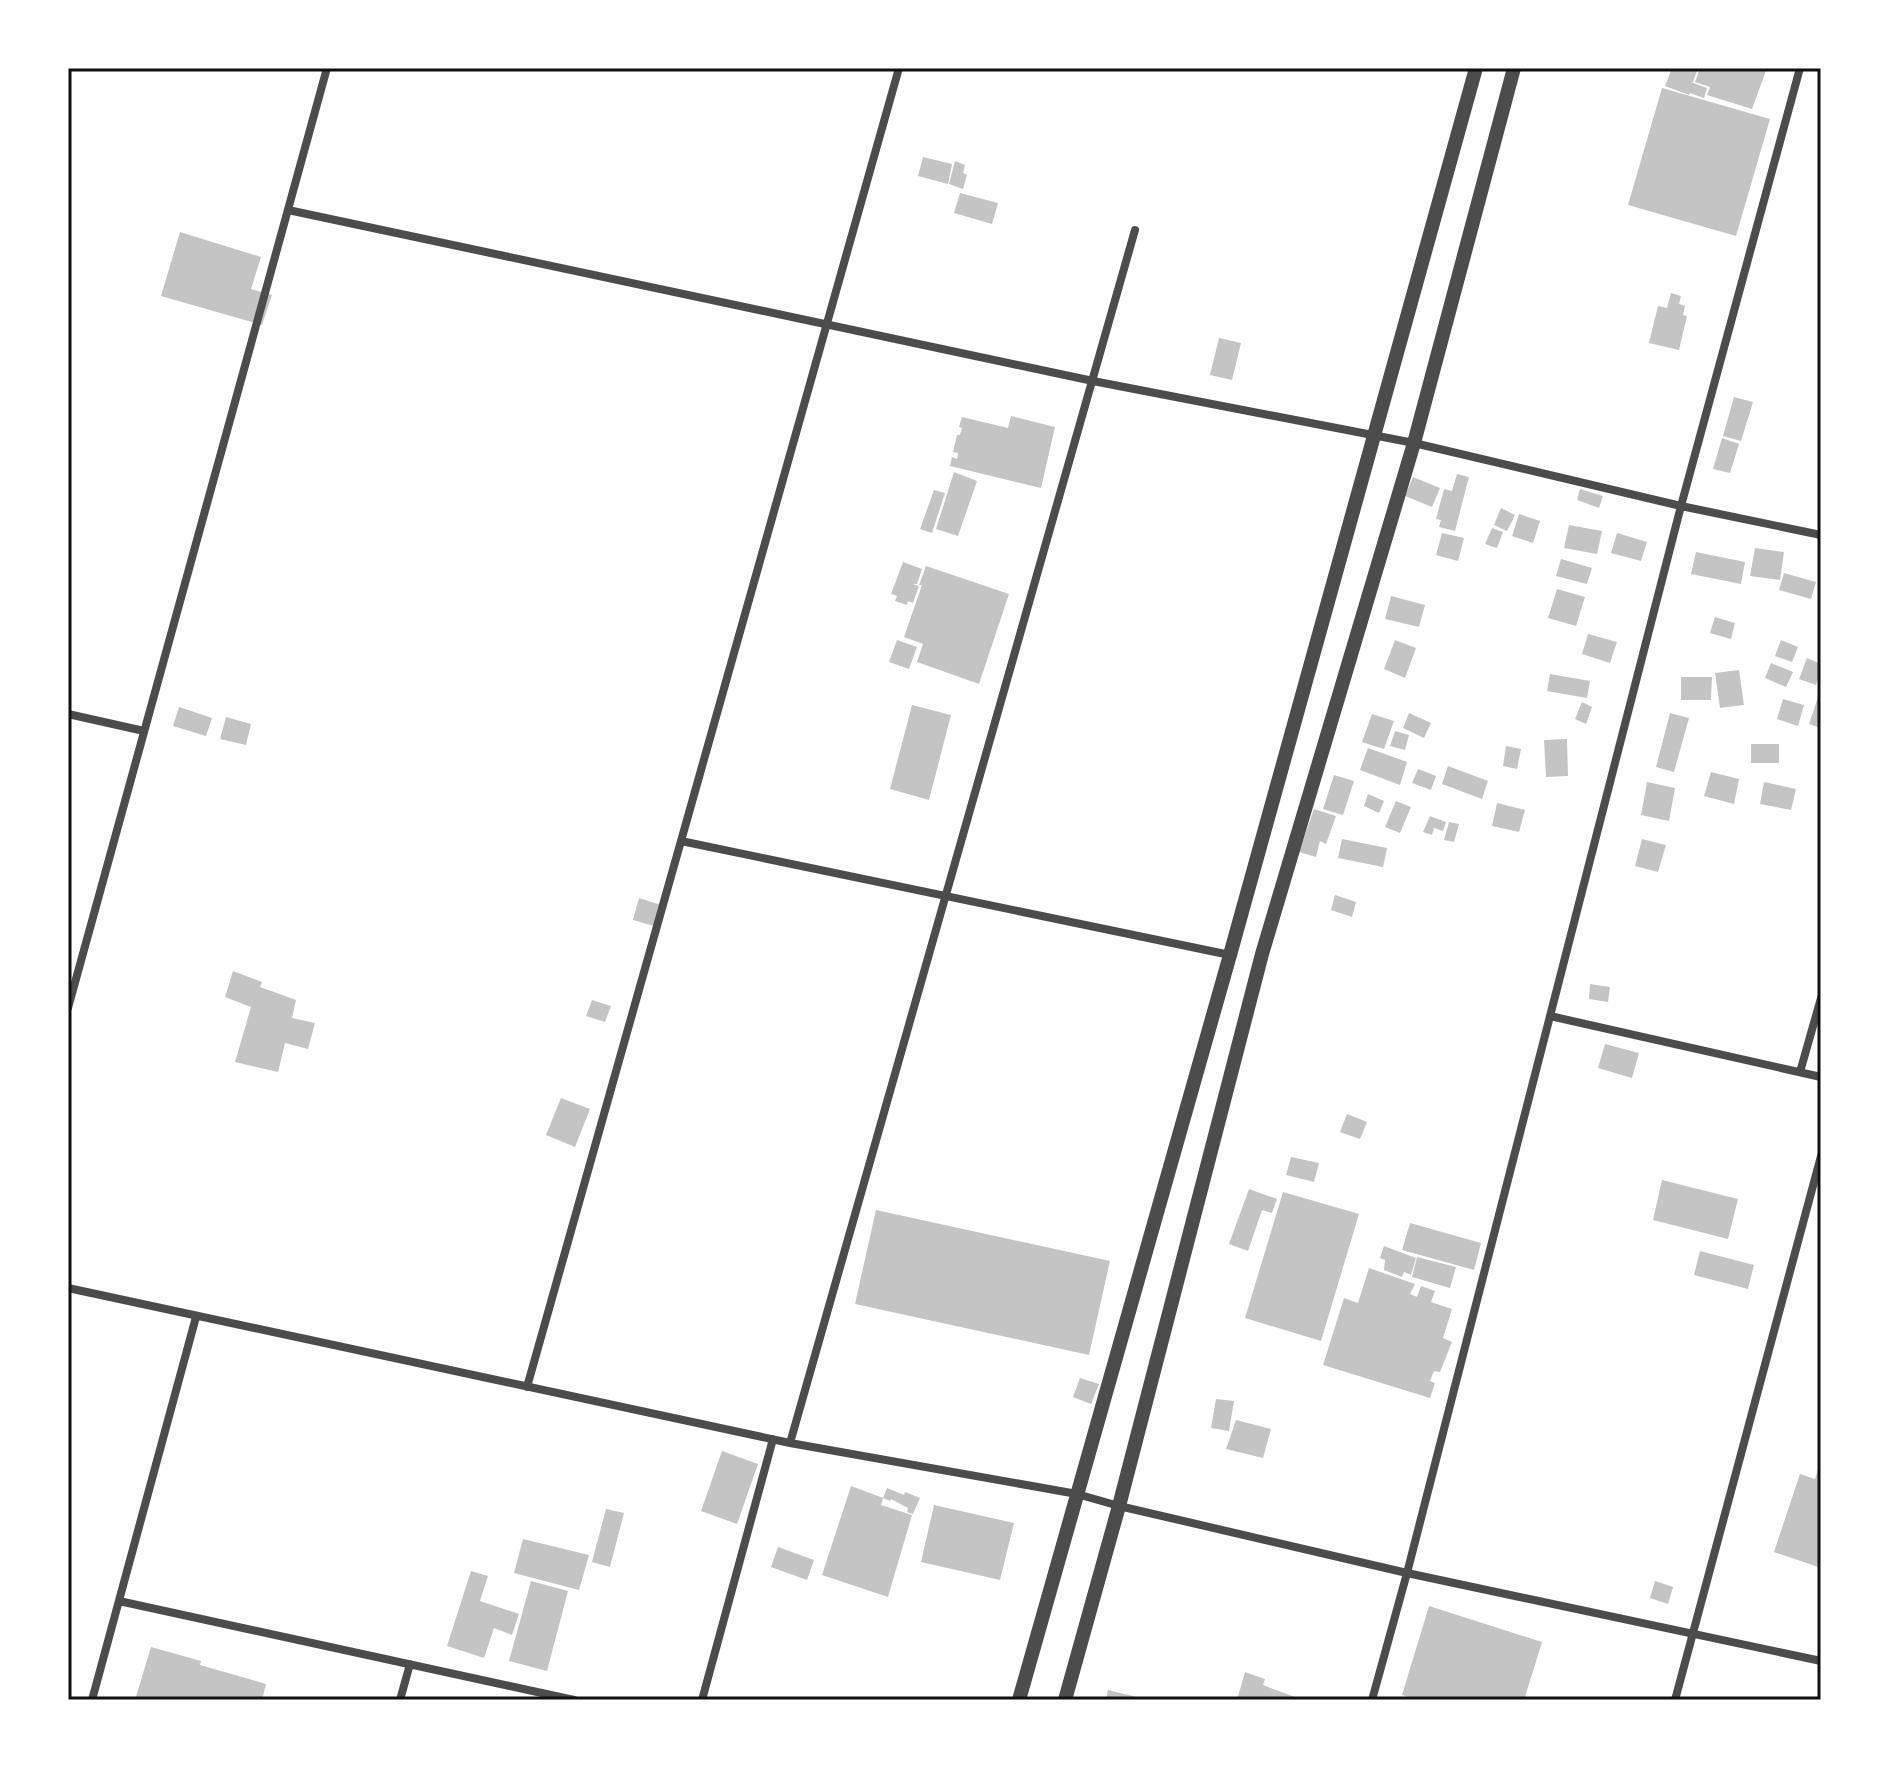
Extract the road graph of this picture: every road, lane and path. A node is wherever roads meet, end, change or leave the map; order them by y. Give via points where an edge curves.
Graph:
1 (327, 68) edge
2 (899, 68) edge
3 (1476, 68) edge
4 (1514, 68) edge
5 (1800, 68) edge
6 (288, 210) junction
7 (1135, 230) dead end
8 (827, 325) junction
9 (1093, 381) junction
10 (1375, 434) junction
11 (1414, 443) junction
12 (1681, 506) junction
13 (1821, 535) edge
14 (68, 714) edge
15 (144, 731) junction
16 (681, 841) junction
17 (946, 896) junction
18 (1230, 955) junction
19 (1821, 998) edge
20 (68, 1008) edge
21 (1550, 1016) junction
22 (1800, 1072) junction
23 (1821, 1077) edge
24 (1821, 1156) edge
25 (68, 1288) edge
26 (196, 1317) junction
27 (527, 1387) junction
28 (773, 1439) junction
29 (790, 1443) junction
30 (1077, 1494) junction
31 (1119, 1506) junction
32 (1407, 1573) junction
33 (119, 1601) junction
34 (1692, 1633) junction
35 (1821, 1661) edge
36 (410, 1664) junction
37 (92, 1700) edge
38 (400, 1700) edge
39 (574, 1700) edge
40 (702, 1700) edge
41 (1019, 1700) edge
42 (1065, 1700) edge
43 (1372, 1700) edge
44 (1675, 1700) edge

1 - 6 street
2 - 8 street
3 - 10 street
4 - 11 street
5 - 12 street
6 - 8 street
6 - 15 street
7 - 9 street
8 - 9 street
8 - 16 street
9 - 10 street
9 - 17 street
10 - 11 street
10 - 18 street
11 - 12 street
11 - 31 street via 1262,954
12 - 13 street
12 - 21 street
14 - 15 street
15 - 20 street
16 - 17 street
16 - 27 street
17 - 18 street
17 - 29 street
18 - 30 street
19 - 22 street
21 - 22 street
21 - 32 street
22 - 23 street
24 - 34 street
25 - 26 street
26 - 27 street
26 - 33 street
27 - 28 street
28 - 29 street
28 - 40 street
29 - 30 street
30 - 31 street
30 - 41 street
31 - 32 street
31 - 42 street
32 - 34 street
32 - 43 street
33 - 36 street
33 - 37 street
34 - 35 street
34 - 44 street
36 - 38 street
36 - 39 street

